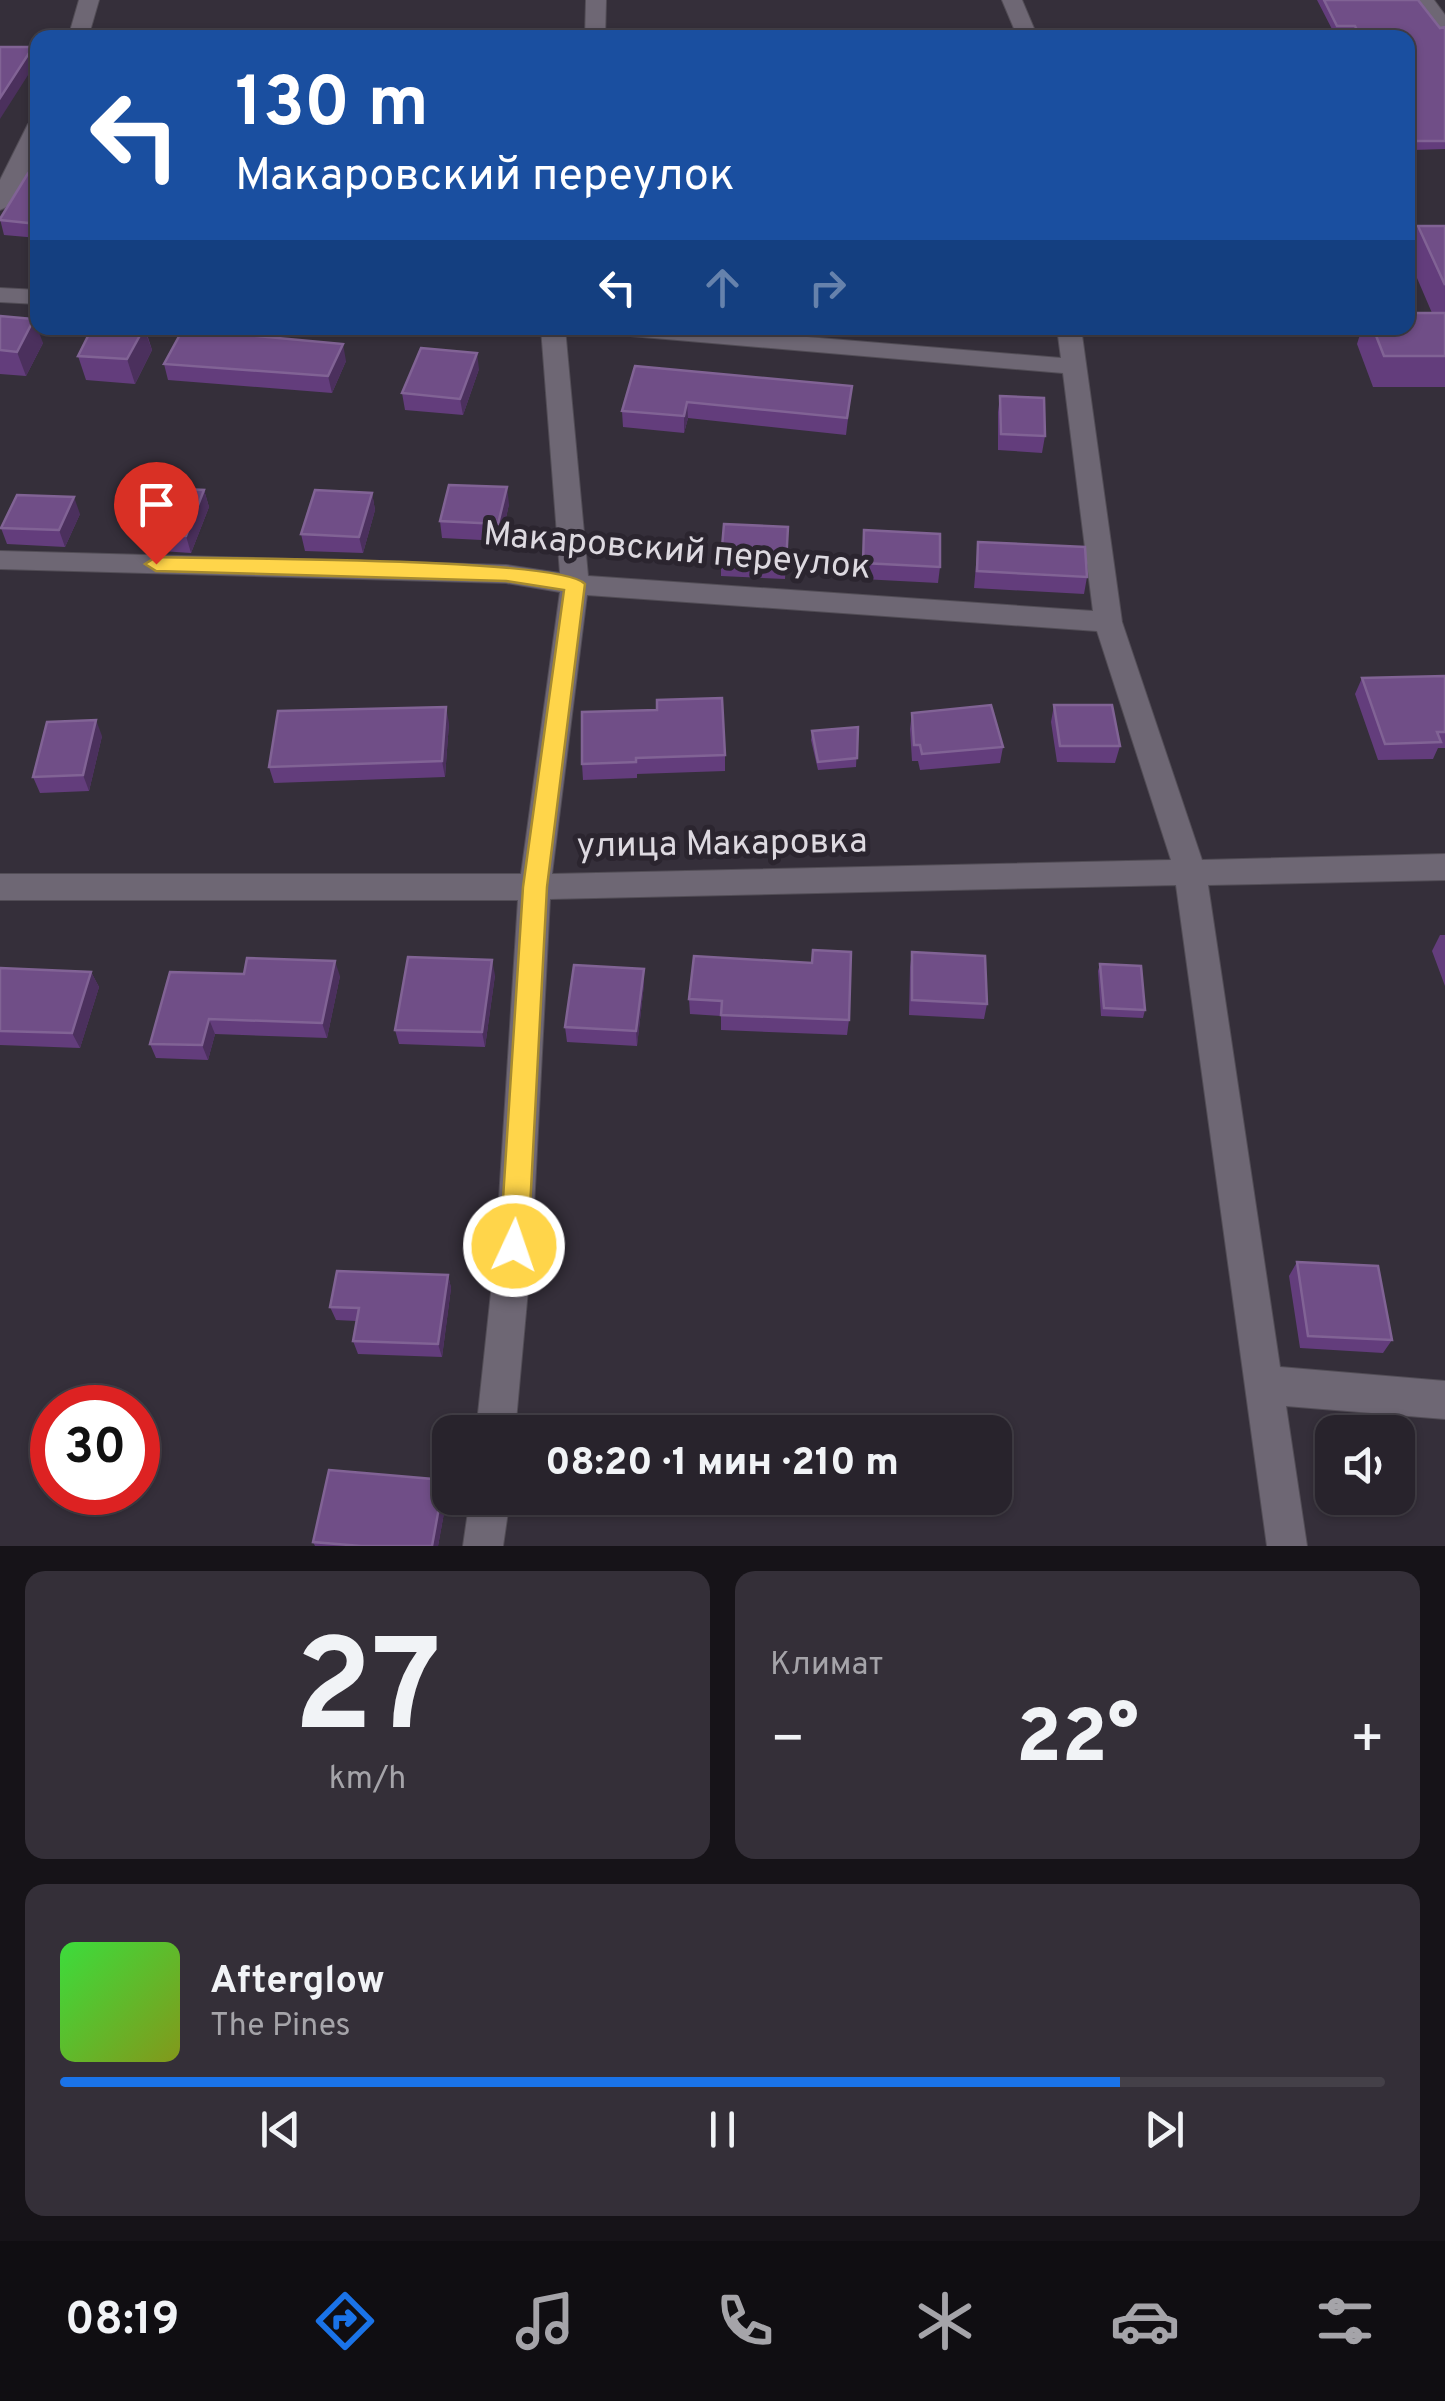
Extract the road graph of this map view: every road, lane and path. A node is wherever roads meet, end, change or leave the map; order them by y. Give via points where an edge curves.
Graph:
1 (90, 0) edge
2 (596, 0) edge
3 (1012, 0) edge
4 (1424, 0) edge
5 (1445, 29) edge
6 (81, 30) edge
7 (595, 30) edge
8 (1025, 30) edge
9 (20, 159) edge
10 (0, 204) edge
11 (0, 295) edge
12 (30, 297) edge
13 (554, 335) edge
14 (702, 335) edge
15 (1070, 335) edge
16 (1076, 367) junction
17 (0, 560) edge
18 (575, 584) junction
19 (1108, 622) junction
20 (1445, 867) edge
21 (1190, 872) junction
22 (0, 887) edge
23 (535, 887) junction
24 (1264, 1385) junction
25 (1445, 1400) edge
26 (498, 1415) edge
27 (487, 1515) edge
28 (482, 1546) edge
29 (1288, 1546) edge

1 - 6 street
2 - 7 street
3 - 8 street
4 - 5 street
9 - 10 street
11 - 12 street
13 - 18 street
14 - 16 street
15 - 16 street
16 - 19 street
17 - 18 street, Макаровский переулок via 506,574
18 - 19 street, Макаровский переулок
18 - 23 street
19 - 21 street
20 - 21 street, улица Макаровка
21 - 23 street, улица Макаровка
21 - 24 street
22 - 23 street, улица Макаровка
23 - 26 street
24 - 25 street
24 - 29 street
27 - 28 street

